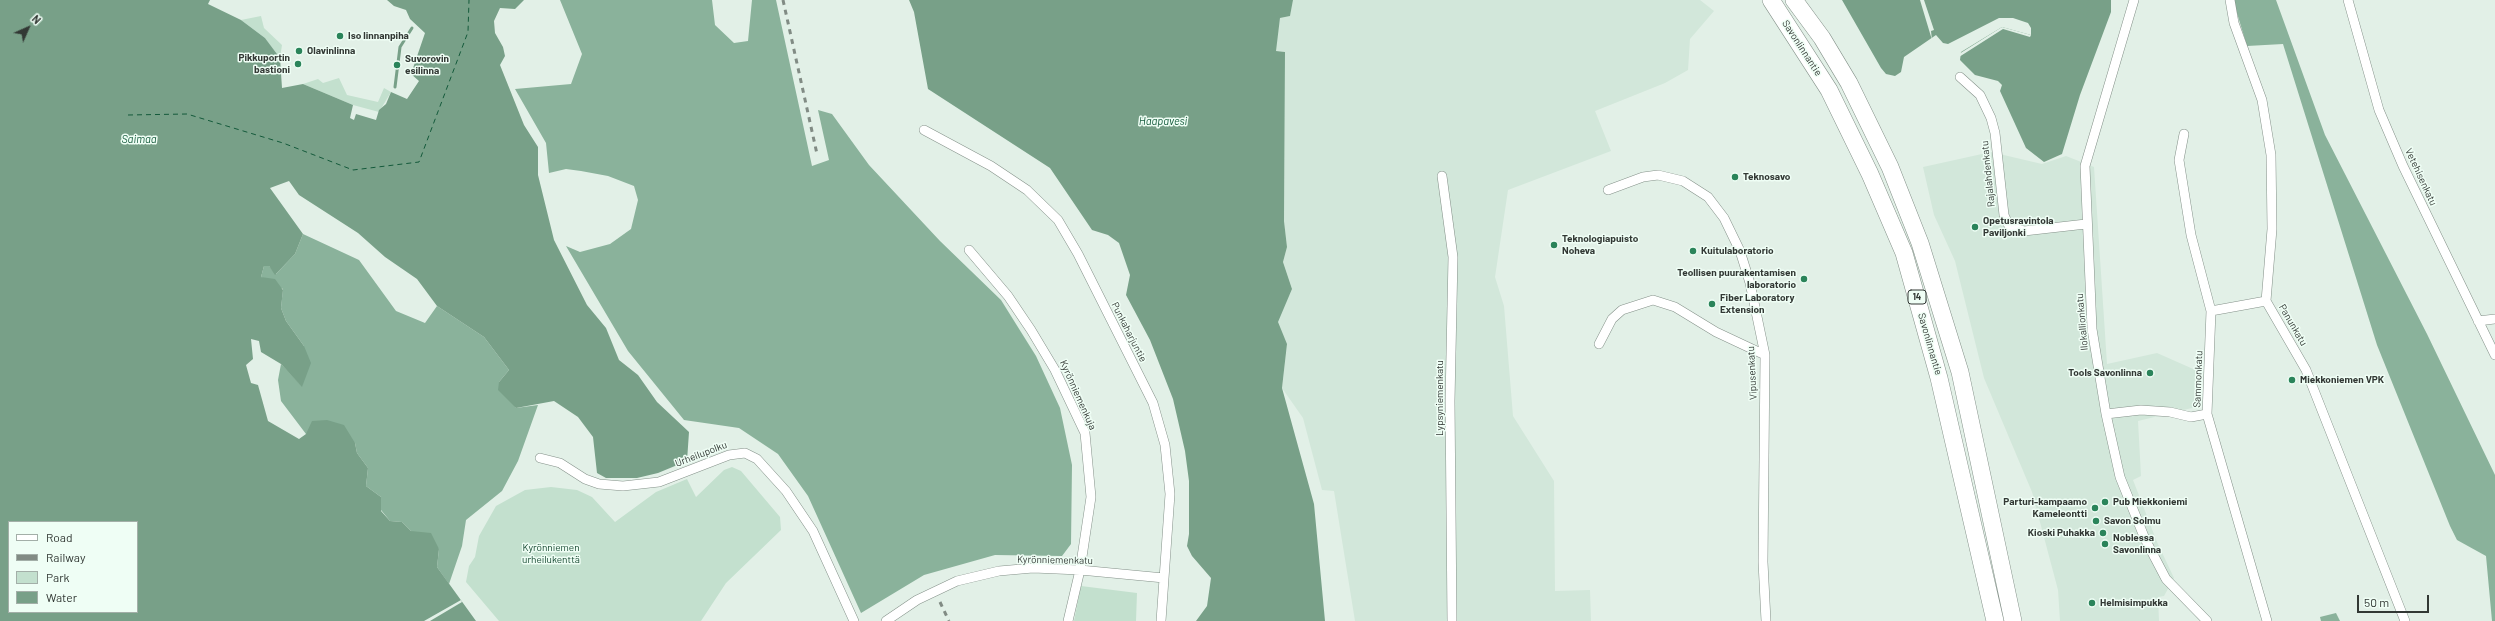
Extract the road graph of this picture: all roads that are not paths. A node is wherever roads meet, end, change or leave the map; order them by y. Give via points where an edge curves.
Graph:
1 (1771, 0) edge
2 (1794, 0) edge
3 (2134, 0) edge
4 (2348, 0) edge
5 (2230, 1) edge
6 (1960, 77) dead end
7 (924, 130) dead end
8 (2184, 134) dead end
9 (1442, 176) dead end
10 (1608, 190) dead end
11 (2086, 224) junction
12 (969, 250) dead end
13 (2266, 301) junction
14 (2211, 311) junction
15 (2495, 319) edge
16 (2478, 321) junction
17 (1599, 344) dead end
18 (1765, 355) junction
19 (2495, 355) edge
20 (2106, 414) junction
21 (2207, 414) junction
22 (540, 458) dead end
23 (1080, 570) junction
24 (1164, 578) junction
25 (854, 621) edge
26 (886, 621) edge
27 (1068, 621) edge
28 (1161, 621) edge
29 (1452, 621) edge
30 (1766, 621) edge
31 (1995, 621) edge
32 (2012, 621) edge
33 (2207, 621) edge
34 (2267, 621) edge
35 (2406, 621) edge

1 - 31 highway, Savonlinnantie / 14 via 1829,90 1870,174 1904,253 1939,378
2 - 32 highway, Savonlinnantie / 14 via 1822,38 1849,83 1890,167 1920,242 1960,372
3 - 11 street, Ilokallionkatu via 2085,166
4 - 16 street, Vetehisenkatu via 2379,110 2403,166
5 - 13 street, Panunkatu via 2234,23 2262,100 2271,155 2272,229
6 - 11 street, Rajalahdenkatu via 1980,95 1991,118 2004,216 2009,226 2024,231
7 - 24 street, Punkaharjuntie via 991,166 1027,190 1058,220 1078,254 1153,403 1165,445 1170,494
8 - 14 street, Sammonkatu via 2179,160 2190,235
9 - 29 street, Lypsyniemenkatu via 1453,257 1450,401
10 - 18 street, Vipusenkatu via 1642,176 1658,175 1683,181 1708,197 1724,218 1740,251 1750,283
11 - 20 street, Ilokallionkatu via 2092,329
12 - 23 street, Kyrönniemenkuja via 1008,296 1031,330 1055,370 1085,433 1091,497
13 - 14 street
13 - 35 street, Panunkatu via 2306,370
14 - 21 street, Sammonkatu
15 - 16 street
16 - 19 street, Vetehisenkatu
17 - 18 street via 1612,320 1622,310 1653,300 1675,308 1716,332
18 - 30 street, Vipusenkatu via 1763,562
20 - 21 street via 2141,410 2170,412 2191,417
20 - 33 street, Ilokallionkatu via 2120,477 2155,559 2175,590
21 - 34 street, Sammonkatu
22 - 25 street, Urheilupolku via 560,463 585,480 623,486 659,482 729,455 745,453 757,459 786,490 808,524
23 - 24 street, Kyrönniemenkatu
23 - 26 street, Kyrönniemenkatu via 1033,568 999,571 957,581 916,600
23 - 27 street, Kyrönniemenkuja
24 - 28 street, Punkaharjuntie

